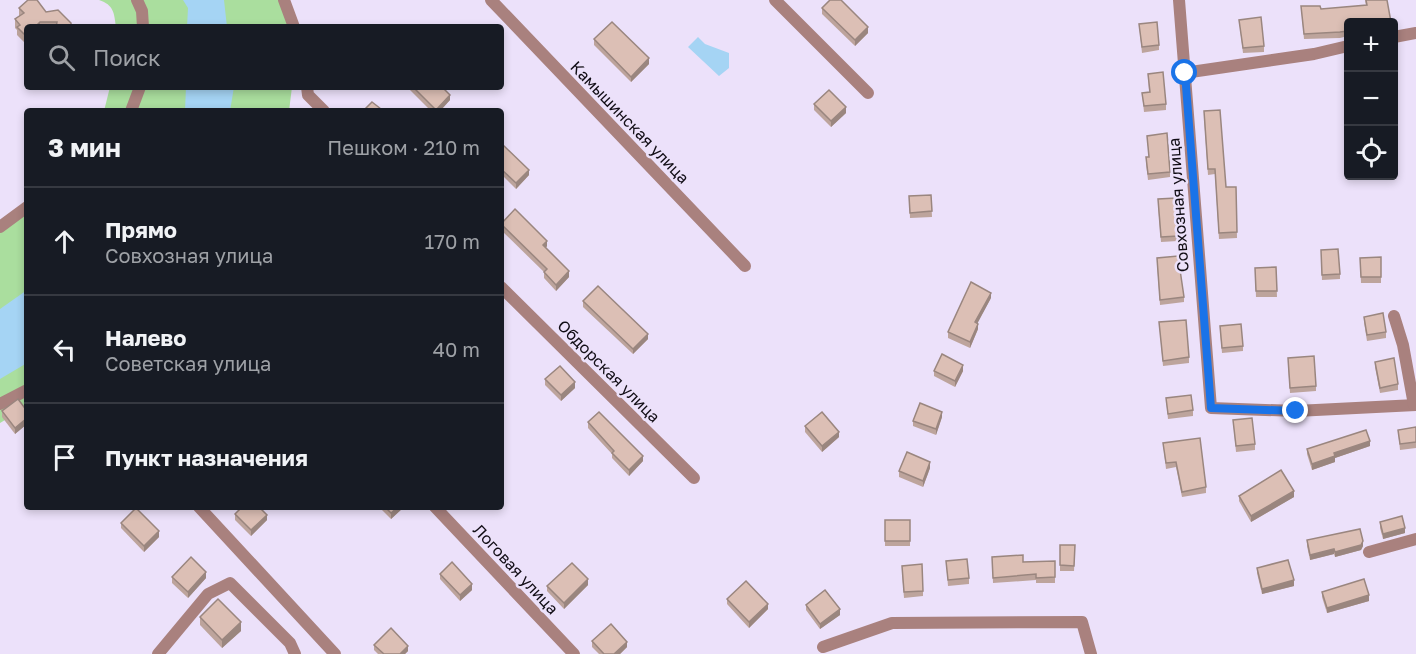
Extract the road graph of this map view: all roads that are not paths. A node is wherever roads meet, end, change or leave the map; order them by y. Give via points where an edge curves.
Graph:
1 (137, 0) edge
2 (284, 0) edge
3 (491, 0) edge
4 (775, 0) edge
5 (1179, 0) edge
6 (143, 24) edge
7 (293, 24) edge
8 (1416, 33) edge
9 (1398, 36) edge
10 (1344, 47) edge
11 (1185, 73) junction
12 (139, 90) edge
13 (307, 91) edge
14 (868, 93) dead end
15 (132, 108) edge
16 (321, 108) edge
17 (24, 209) edge
18 (0, 227) edge
19 (745, 266) dead end
20 (504, 290) edge
21 (1394, 316) dead end
22 (24, 392) edge
23 (0, 404) edge
24 (1415, 405) edge
25 (694, 478) dead end
26 (201, 510) edge
27 (438, 510) edge
28 (1416, 539) edge
29 (1369, 552) dead end
30 (823, 647) dead end
31 (158, 654) edge
32 (296, 654) edge
33 (335, 654) edge
34 (574, 654) edge
35 (1091, 654) edge

1 - 6 street
2 - 7 street
3 - 19 street, Камышинская улица
4 - 14 street
5 - 11 street, Совхозная улица
8 - 9 street
10 - 11 street
11 - 24 street, Совхозная улица via 1211,408 1296,411
12 - 15 street
13 - 16 street
17 - 18 street
20 - 25 street, Обдорская улица
21 - 24 street
22 - 23 street
26 - 33 street
27 - 34 street, Логовая улица
28 - 29 street
30 - 35 street via 892,623 1082,622
31 - 32 street via 208,594 230,583

